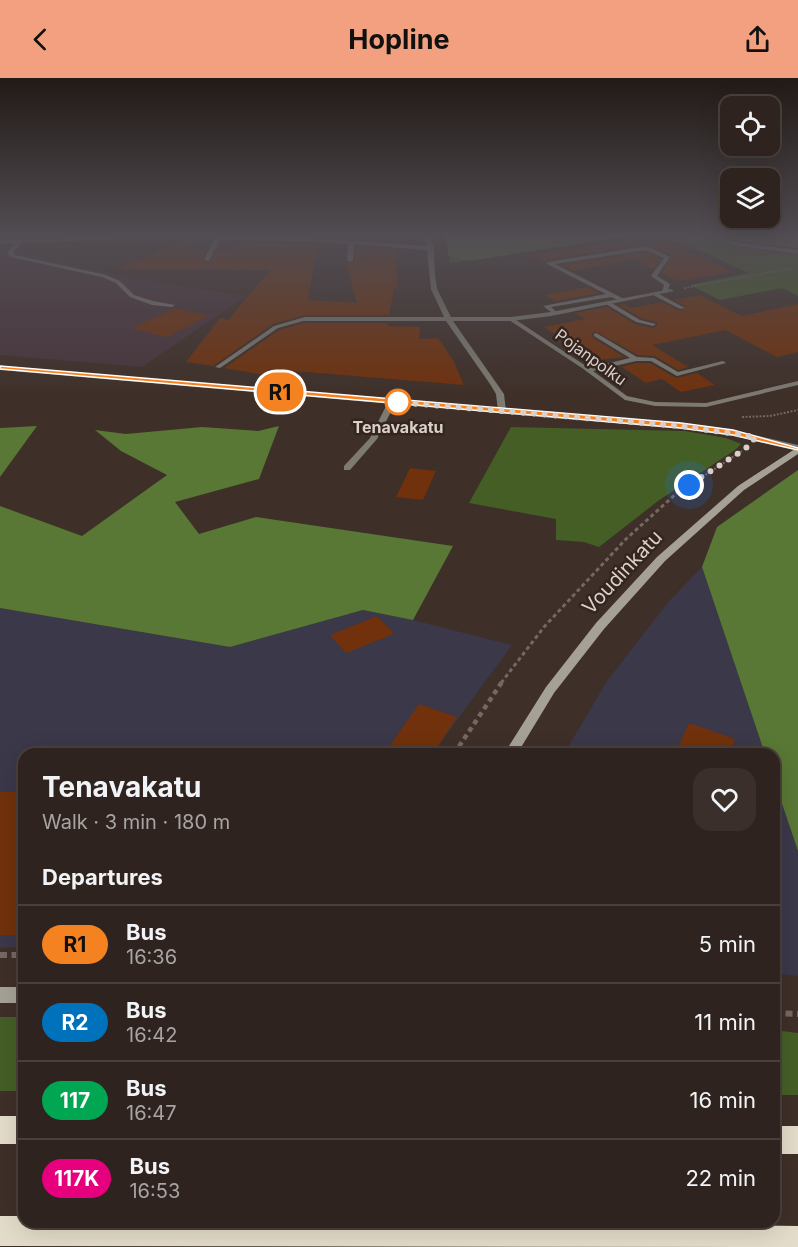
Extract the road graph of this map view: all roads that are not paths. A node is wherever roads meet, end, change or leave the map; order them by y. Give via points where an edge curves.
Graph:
1 (126, 290) edge
2 (436, 290) edge
3 (600, 290) edge
4 (668, 291) edge
5 (655, 294) junction
6 (610, 295) junction
7 (622, 300) junction
8 (608, 303) junction
9 (172, 305) dead end
10 (682, 308) dead end
11 (555, 313) junction
12 (450, 319) junction
13 (511, 319) junction
14 (305, 320) joint
15 (653, 324) dead end
16 (596, 335) dead end
17 (636, 359) junction
18 (723, 363) dead end
19 (218, 367) dead end
20 (0, 368) edge
21 (588, 370) junction
22 (798, 383) edge
23 (392, 402) junction
24 (502, 411) junction
25 (798, 449) edge
26 (347, 468) dead end
27 (514, 748) edge
28 (0, 995) edge
29 (18, 995) edge
30 (0, 1130) edge
31 (18, 1130) edge
32 (780, 1140) edge
33 (798, 1140) edge
34 (0, 1231) edge
35 (798, 1241) edge

1 - 9 lane via 152,303
2 - 12 street
3 - 6 lane
4 - 5 street
5 - 7 street
5 - 10 lane
6 - 7 lane
6 - 11 lane via 546,306
7 - 8 street
8 - 11 street
8 - 15 lane via 638,321
11 - 13 street
12 - 13 street
12 - 14 street
12 - 24 street via 500,394
13 - 21 lane, Pojanpolku
14 - 19 lane via 276,327
16 - 17 lane
17 - 18 lane via 652,359 677,374
17 - 21 lane
20 - 23 street
21 - 22 lane, Pojanpolku via 625,398 656,404 706,405
23 - 24 street
23 - 26 lane via 373,439
24 - 25 street via 681,426 756,437
25 - 27 main road, Voudinkatu via 741,488 661,559 557,681
28 - 29 main road
30 - 31 highway
32 - 33 highway
34 - 35 highway

